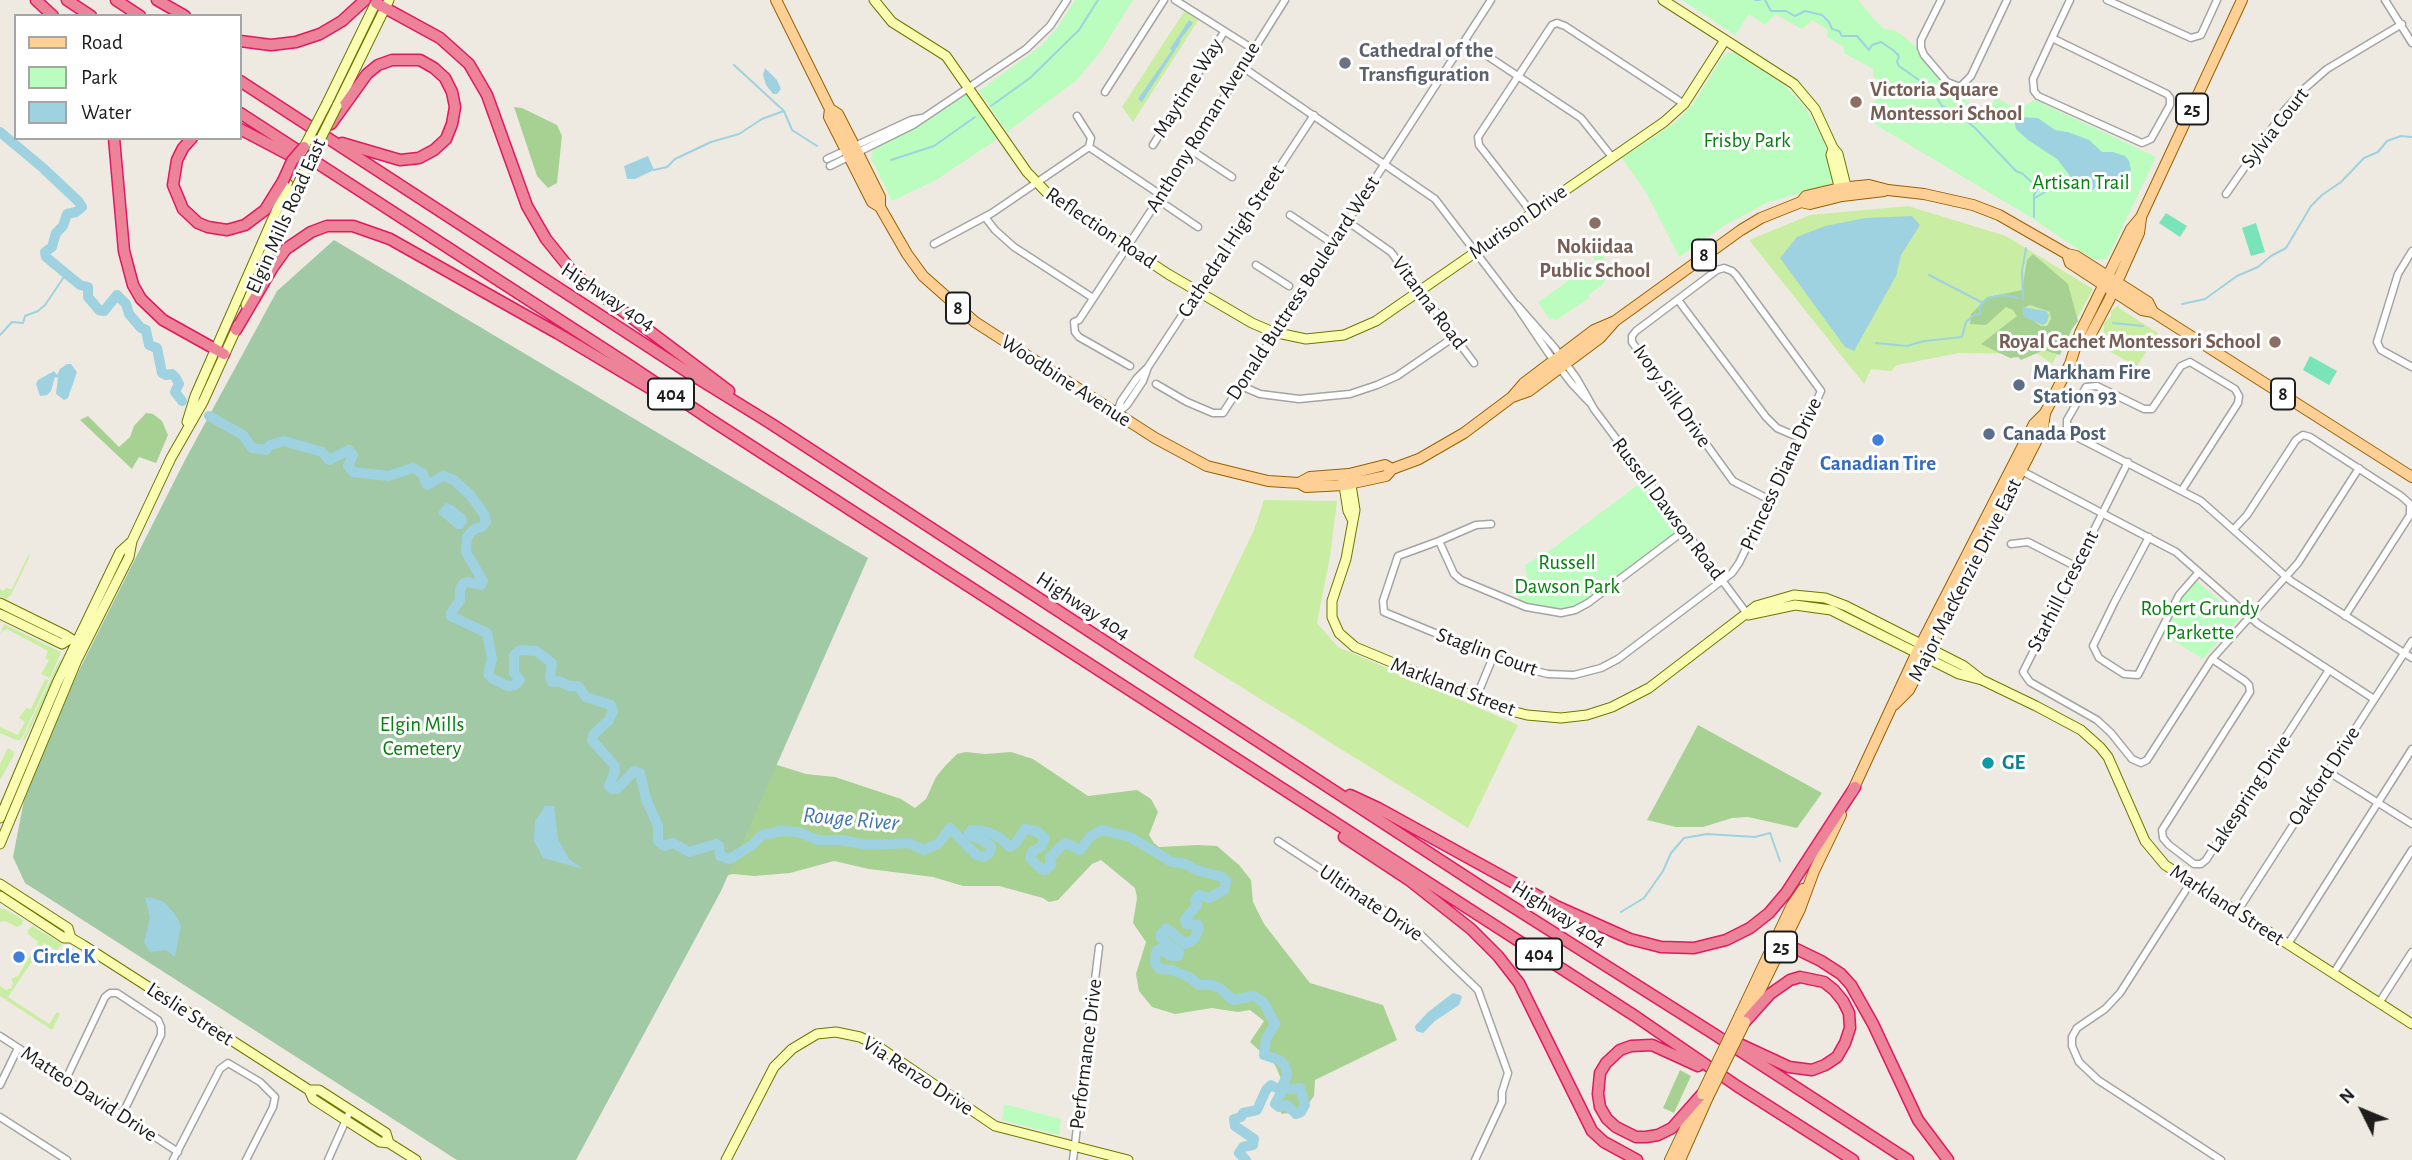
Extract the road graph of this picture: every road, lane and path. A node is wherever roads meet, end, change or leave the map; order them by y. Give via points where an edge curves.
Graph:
1 (36, 0) edge
2 (67, 0) edge
3 (116, 0) edge
4 (157, 0) edge
5 (776, 0) edge
6 (874, 0) edge
7 (1067, 0) edge
8 (1164, 0) edge
9 (1175, 0) edge
10 (1284, 0) edge
11 (1492, 0) edge
12 (1663, 0) edge
13 (1941, 0) edge
14 (2007, 0) edge
15 (2070, 0) edge
16 (2107, 0) edge
17 (2217, 0) edge
18 (2242, 0) edge
19 (2385, 0) edge
20 (378, 2) edge
21 (51, 14) edge
22 (88, 14) edge
23 (137, 14) edge
24 (182, 14) edge
25 (2402, 24) junction
26 (1224, 32) junction
27 (2052, 38) junction
28 (1725, 40) junction
29 (242, 41) edge
30 (1465, 41) junction
31 (2412, 43) edge
32 (1253, 49) junction
33 (1241, 66) junction
34 (1518, 76) junction
35 (242, 82) edge
36 (968, 89) junction
37 (1105, 92) dead end
38 (1684, 104) junction
39 (338, 108) junction
40 (242, 114) edge
41 (1314, 115) junction
42 (1077, 117) dead end
43 (242, 130) edge
44 (323, 134) joint
45 (114, 140) edge
46 (190, 140) edge
47 (334, 141) junction
48 (1153, 145) dead end
49 (304, 147) joint
50 (1089, 147) junction
51 (1191, 150) junction
52 (852, 152) junction
53 (1612, 157) junction
54 (829, 163) dead end
55 (1384, 163) junction
56 (319, 165) junction
57 (1232, 177) dead end
58 (1036, 183) junction
59 (289, 184) junction
60 (1844, 192) junction
61 (2226, 194) dead end
62 (1161, 195) junction
63 (1167, 206) dead end
64 (1532, 213) junction
65 (1290, 215) dead end
66 (985, 217) junction
67 (1347, 221) junction
68 (1198, 227) dead end
69 (1332, 243) junction
70 (934, 244) dead end
71 (1127, 247) junction
72 (1476, 251) junction
73 (2412, 251) edge
74 (1256, 265) dead end
75 (1724, 268) joint
76 (2110, 284) junction
77 (1289, 286) dead end
78 (1420, 290) junction
79 (1198, 291) junction
80 (1093, 298) junction
81 (1678, 300) junction
82 (236, 330) junction
83 (1273, 332) junction
84 (1454, 337) junction
85 (219, 352) junction
86 (1560, 362) junction
87 (1474, 363) dead end
88 (1130, 366) dead end
89 (2412, 367) edge
90 (1156, 384) dead end
91 (1239, 386) junction
92 (1117, 414) junction
93 (711, 420) junction
94 (770, 423) junction
95 (1800, 438) junction
96 (2127, 462) junction
97 (2017, 468) junction
98 (2359, 468) junction
99 (2412, 477) edge
100 (1347, 479) junction
101 (2182, 490) junction
102 (1770, 500) junction
103 (2102, 513) junction
104 (1491, 524) dead end
105 (2234, 529) junction
106 (1685, 530) junction
107 (2149, 537) junction
108 (1440, 541) junction
109 (2011, 544) dead end
110 (2075, 566) junction
111 (2199, 572) junction
112 (2286, 576) junction
113 (1723, 581) junction
114 (0, 603) edge
115 (0, 614) edge
116 (1748, 615) junction
117 (2345, 615) junction
118 (2249, 617) junction
119 (2412, 641) edge
120 (76, 643) junction
121 (1924, 650) junction
122 (2404, 653) junction
123 (1493, 657) junction
124 (2412, 658) edge
125 (2212, 659) junction
126 (2329, 670) junction
127 (1476, 698) junction
128 (2374, 699) junction
129 (1223, 749) junction
130 (2412, 749) edge
131 (2327, 771) junction
132 (1314, 778) junction
133 (1855, 787) junction
134 (2378, 802) junction
135 (0, 818) edge
136 (2412, 824) edge
137 (1278, 841) dead end
138 (0, 844) edge
139 (2412, 850) edge
140 (2191, 882) junction
141 (0, 884) edge
142 (0, 896) edge
143 (2237, 912) junction
144 (71, 938) junction
145 (1779, 943) junction
146 (2288, 944) junction
147 (1099, 947) dead end
148 (2412, 952) edge
149 (2333, 974) junction
150 (2379, 1003) junction
151 (1742, 1020) junction
152 (2412, 1024) edge
153 (1714, 1034) junction
154 (0, 1036) edge
155 (18, 1048) junction
156 (66, 1079) junction
157 (0, 1085) edge
158 (1737, 1086) junction
159 (309, 1090) junction
160 (1705, 1096) junction
161 (350, 1111) junction
162 (121, 1115) junction
163 (0, 1116) edge
164 (347, 1121) junction
165 (389, 1143) junction
166 (1075, 1147) junction
167 (177, 1152) junction
168 (67, 1160) edge
169 (173, 1160) edge
170 (246, 1160) edge
171 (328, 1160) edge
172 (416, 1160) edge
173 (726, 1160) edge
174 (1073, 1160) edge
175 (1128, 1160) edge
176 (1475, 1160) edge
177 (1637, 1160) edge
178 (1670, 1160) edge
179 (1680, 1160) edge
180 (1853, 1160) edge
181 (1908, 1160) edge
182 (1948, 1160) edge
183 (2221, 1160) edge

1 - 21 highway
2 - 22 highway
3 - 23 highway
4 - 24 highway
5 - 52 main road, Woodbine Avenue / 8 via 830,109 838,114
6 - 36 street, Reflection Road via 892,22 946,56
7 - 36 street via 1035,42
8 - 37 street
9 - 26 street
10 - 32 street, Anthony Roman Avenue
11 - 30 street, Donald Buttress Boulevard West
12 - 28 street
13 - 14 street via 1921,48 1947,82 1960,87 1972,76
15 - 27 street
16 - 17 street via 2191,38 2201,35
18 - 76 main road, Major MacKenzie Drive East / 25 via 2141,217 2130,229
19 - 25 street
20 - 29 highway via 296,42
20 - 39 street
20 - 49 street, Elgin Mills Road East, bridge
20 - 94 highway via 440,38 469,64 487,95 527,206 568,267
25 - 31 street
25 - 61 street, Sylvia Court via 2327,69 2304,89
26 - 32 street
26 - 48 street, Maytime Way
27 - 27 street via 2033,79 2038,96 2142,143 2151,139 2169,104 2167,94
28 - 38 street, Murison Drive
28 - 60 street via 1794,84 1815,109 1839,154
30 - 34 street
30 - 55 street, Donald Buttress Boulevard West
32 - 33 street, Anthony Roman Avenue
33 - 41 street, Russell Dawson Road
33 - 51 street, Anthony Roman Avenue
34 - 38 street via 1556,23
34 - 53 street via 1581,118
34 - 64 street via 1477,141
35 - 47 highway, Highway 404 / 404
36 - 52 street via 924,117
36 - 58 street, Reflection Road
38 - 53 street, Murison Drive
39 - 44 highway, bridge
39 - 47 highway via 378,65 398,58 420,60 434,68 448,85 455,107 446,139 419,158 400,160
40 - 56 highway, Highway 404 / 404
41 - 55 street, Russell Dawson Road
41 - 79 street, Cathedral High Street
42 - 50 street via 1091,138
43 - 56 highway via 306,163
44 - 59 street, Elgin Mills Road East, bridge
45 - 85 highway via 124,251 133,285 163,320
46 - 59 highway via 177,160 173,185 183,209 198,223 227,230 245,225
47 - 94 highway, Highway 404 / 404
49 - 59 highway, bridge via 292,161
50 - 58 street
50 - 62 street
51 - 57 street
51 - 62 street, Anthony Roman Avenue
52 - 54 street
52 - 92 main road, Woodbine Avenue / 8 via 915,265 947,299
53 - 64 street, Murison Drive
55 - 67 street, Donald Buttress Boulevard West
55 - 72 street, Russell Dawson Road via 1429,193
56 - 93 highway, Highway 404 / 404
58 - 66 street
58 - 71 street, Reflection Road
59 - 82 street, Elgin Mills Road East
59 - 85 street, Elgin Mills Road East
60 - 76 main road, Woodbine Avenue / 8 via 1869,185 1973,205 2076,256
60 - 86 main road, Woodbine Avenue / 8 via 1807,196 1761,218 1615,321 1594,330
62 - 71 street, Anthony Roman Avenue
63 - 68 street
64 - 72 street, Murison Drive
65 - 69 street
66 - 70 street
66 - 80 street via 1014,247
67 - 69 street, Donald Buttress Boulevard West
67 - 78 street, Vitanna Road via 1391,252
69 - 83 street, Donald Buttress Boulevard West
71 - 79 street, Reflection Road
71 - 80 street, Anthony Roman Avenue
72 - 78 street, Murison Drive
72 - 86 street, Russell Dawson Road
73 - 89 street via 2398,274 2377,342 2381,350
74 - 77 street
75 - 81 street, Ivory Silk Drive
75 - 95 street, Princess Diana Drive via 1732,271 1820,388
76 - 97 main road, Major MacKenzie Drive East / 25 via 2089,338 2078,344 2045,412 2034,424
76 - 99 main road, Woodbine Avenue / 8 via 2142,310 2154,312
78 - 83 street, Murison Drive via 1369,325 1344,335 1306,339
78 - 84 street, Vitanna Road
79 - 83 street, Reflection Road
79 - 92 street, Cathedral High Street
80 - 88 street, Anthony Roman Avenue via 1074,322 1075,332
81 - 95 street via 1766,417 1777,428
81 - 102 street, Ivory Silk Drive via 1633,333 1633,345 1733,481
82 - 85 street, Elgin Mills Road East
82 - 93 highway via 286,249 311,232 353,226 390,240
83 - 91 street, Donald Buttress Boulevard West
84 - 87 street, Vitanna Road
84 - 91 street via 1397,376 1350,394 1282,398
85 - 120 street, Elgin Mills Road East via 195,396 184,433 129,556
86 - 100 main road, Woodbine Avenue / 8 via 1529,391 1512,397 1443,447 1392,470 1385,466
86 - 106 street, Russell Dawson Road
90 - 91 street, Donald Buttress Boulevard West via 1213,413 1223,413
92 - 100 main road, Woodbine Avenue / 8 via 1208,466 1268,481
93 - 129 highway, Highway 404 / 404
94 - 132 highway, Highway 404 / 404
95 - 102 street, Princess Diana Drive
96 - 101 street
96 - 101 street via 2071,434 2066,424 2083,390 2096,386 2148,410 2156,406 2181,366 2195,363 2235,389 2239,400
96 - 103 street, Starhill Crescent
97 - 103 street
97 - 121 main road, Major MacKenzie Drive East / 25
98 - 105 street via 2310,438 2299,437
98 - 112 street, Starhill Crescent
98 - 117 street via 2401,496 2411,509
100 - 127 street, Markland Street via 1352,519 1346,559 1332,601 1339,633 1355,647
101 - 105 street
102 - 113 street, Princess Diana Drive via 1736,569
103 - 107 street
103 - 110 street, Starhill Crescent
104 - 108 street, Staglin Court via 1476,525
105 - 112 street
106 - 108 street via 1588,603 1555,613 1526,607 1461,580
106 - 113 street, Russell Dawson Road
107 - 111 street
107 - 111 street via 2093,646 2099,658 2124,674 2138,675 2179,595
108 - 123 street, Staglin Court via 1398,556 1383,609
109 - 110 street via 2028,542
110 - 125 street, Starhill Crescent via 2023,672 2030,682 2097,720 2132,759 2147,760
111 - 118 street
112 - 117 street
112 - 118 street, Starhill Crescent
113 - 116 street, Russell Dawson Road
113 - 123 street, Staglin Court via 1618,659 1591,672 1548,674
114 - 120 street
115 - 120 street via 62,644
116 - 121 street, Markland Street via 1756,606 1778,599 1816,597 1846,606
116 - 127 street, Markland Street via 1642,692 1603,710 1543,717 1512,712
117 - 122 street
118 - 125 street, Starhill Crescent
118 - 126 street
119 - 122 street, Oakford Drive
120 - 135 street, Elgin Mills Road East
120 - 138 street, Elgin Mills Road East
121 - 133 main road, Major MacKenzie Drive East / 25 via 1909,690 1894,705
121 - 140 street, Markland Street via 1959,674 1982,680 2071,724 2100,747 2115,769 2145,841 2165,865
122 - 124 street
122 - 128 street, Oakford Drive
123 - 127 street
125 - 126 street, Lakespring Drive via 2245,681 2250,692 2162,830 2169,845 2194,864 2206,860
126 - 128 street
128 - 131 street, Oakford Drive
129 - 158 highway, Highway 404 / 404
129 - 177 highway via 1471,929 1519,983 1592,1130
130 - 134 street
131 - 134 street
131 - 143 street, Oakford Drive
132 - 133 highway via 1605,928 1661,947 1694,948 1727,940 1769,913
132 - 153 highway, Highway 404 / 404
133 - 145 main road, Major MacKenzie Drive East / 25
134 - 136 street
134 - 146 street
137 - 176 street, Ultimate Drive via 1420,934 1478,990 1508,1073 1502,1102
139 - 149 street
140 - 143 street, Markland Street
140 - 183 street via 2120,993 2077,1028 2072,1046 2076,1058 2093,1076
141 - 144 street, Leslie Street via 68,928
142 - 144 street, Leslie Street
143 - 146 street, Markland Street
144 - 159 street, Leslie Street
145 - 151 main road, Major MacKenzie Drive East / 25
145 - 182 highway via 1821,961 1851,985 1918,1120
146 - 149 street, Markland Street
147 - 166 street, Performance Drive
148 - 150 street
149 - 150 street, Markland Street
150 - 152 street, Markland Street
151 - 153 highway via 1770,994 1801,977 1824,982 1834,990 1849,1013 1850,1028 1837,1056 1812,1070 1789,1067
151 - 160 main road, Major MacKenzie Drive East / 25, bridge
153 - 181 highway, Highway 404 / 404
154 - 155 street, Matteo David Drive
155 - 156 street, Matteo David Drive
155 - 157 street
156 - 162 street, Matteo David Drive
156 - 162 street via 105,997 117,993 158,1020 161,1027
158 - 160 highway via 1663,1048 1642,1044 1613,1055 1598,1084 1600,1107 1607,1119 1636,1137 1668,1131
158 - 180 highway, Highway 404 / 404
159 - 161 street, Leslie Street via 319,1090
159 - 164 street, Leslie Street via 313,1099
160 - 178 main road, Major MacKenzie Drive East / 25
160 - 179 main road, Major MacKenzie Drive East / 25
161 - 164 street
161 - 165 street, Leslie Street via 386,1133
162 - 167 street, Matteo David Drive
163 - 168 street
164 - 165 street, Leslie Street
164 - 171 street
165 - 172 street, Leslie Street
166 - 173 street, Via Renzo Drive via 995,1126 876,1045 836,1032 817,1034 774,1067
166 - 174 street, Performance Drive
166 - 175 street, Via Renzo Drive
167 - 169 street
167 - 170 street via 220,1069 228,1063 275,1097

